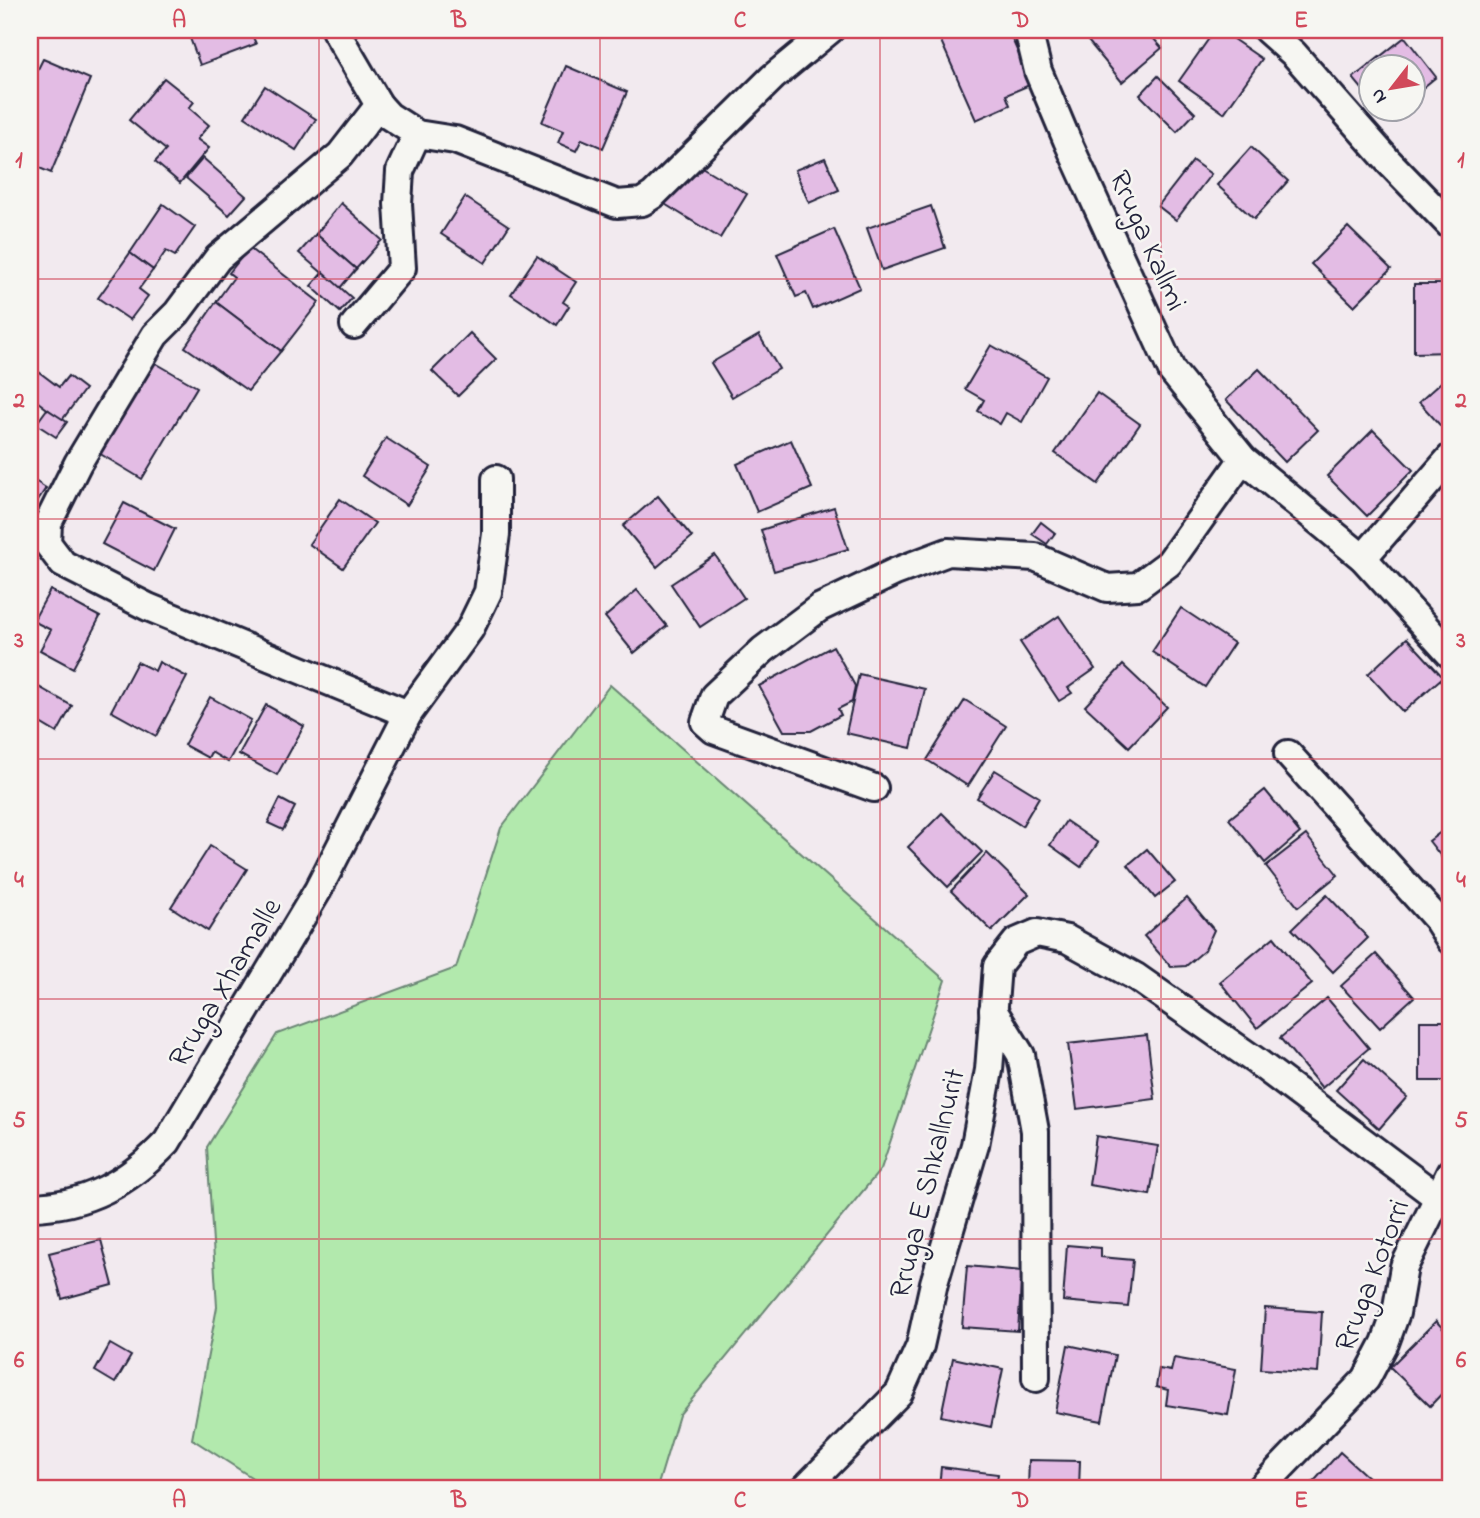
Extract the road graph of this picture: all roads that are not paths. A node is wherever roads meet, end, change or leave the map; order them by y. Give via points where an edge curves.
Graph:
1 (335, 30) edge
2 (830, 30) edge
3 (1028, 30) edge
4 (1267, 30) edge
5 (379, 105) junction
6 (417, 134) junction
7 (1450, 225) edge
8 (355, 325) dead end
9 (1450, 458) edge
10 (1243, 459) junction
11 (496, 480) dead end
12 (1363, 558) junction
13 (1450, 654) edge
14 (408, 714) junction
15 (1288, 754) dead end
16 (874, 788) dead end
17 (1450, 940) edge
18 (993, 1010) junction
19 (1450, 1173) edge
20 (1437, 1197) junction
21 (30, 1207) edge
22 (1036, 1378) dead end
23 (806, 1488) edge
24 (1261, 1488) edge

1 - 5 street
2 - 6 street via 642,202 617,204 455,140
3 - 10 street, Rruga Kallmi via 1043,82 1172,371
4 - 7 street
5 - 6 street
5 - 14 street via 340,155 218,258 155,335 78,463 48,523 47,543 63,564 148,607
6 - 8 street via 400,171 402,268
9 - 12 street
10 - 12 street, Rruga Kallmi
10 - 16 street via 1169,563 1138,586 1107,588 1035,558 948,552 819,608 763,650 715,696 707,710 705,722 714,730
11 - 14 street, Rruga Xhamalle via 496,534 488,592 470,629
12 - 13 street, Rruga Kallmi
14 - 21 street, Rruga Xhamalle via 318,890 167,1142 141,1170 100,1193 68,1204
15 - 17 street via 1436,918
18 - 20 street, Rruga E Shkallnurit via 997,966 1016,942 1037,933 1067,939 1136,977
18 - 22 street via 1021,1055 1035,1131
18 - 23 street, Rruga E Shkallnurit via 989,1070 975,1145 920,1346 899,1393
19 - 20 street, Rruga Kotorri
20 - 24 street, Rruga Kotorri via 1405,1267 1396,1312 1366,1380

